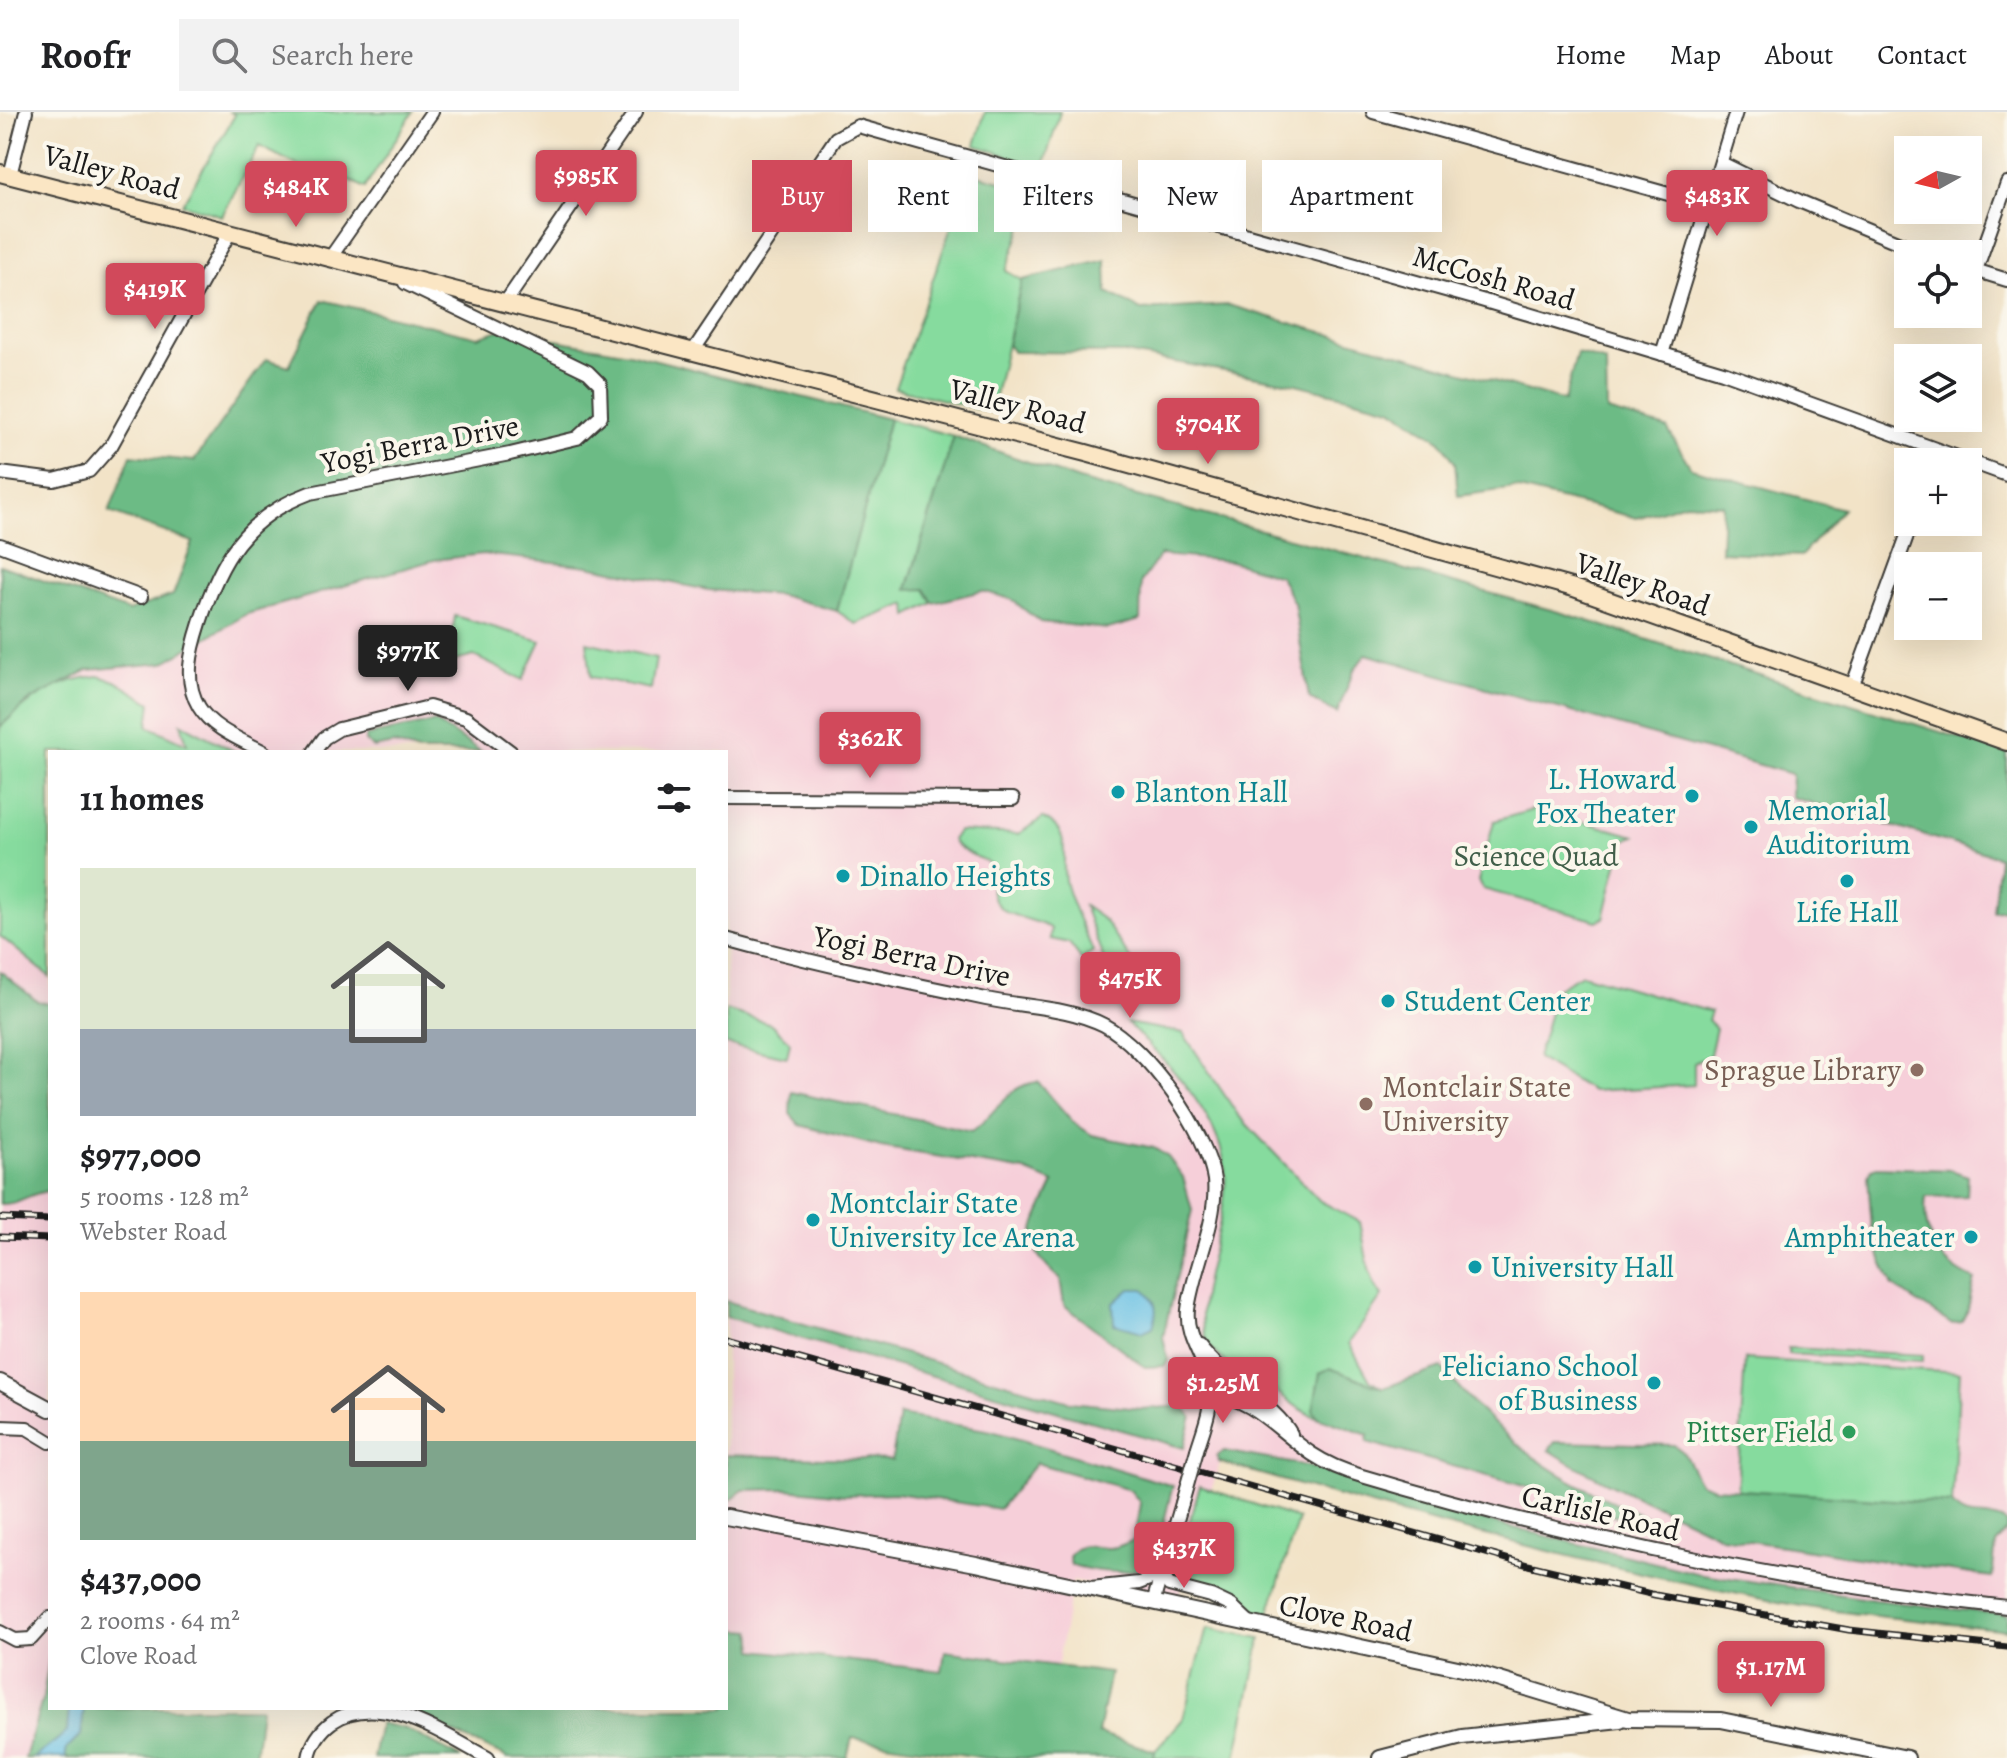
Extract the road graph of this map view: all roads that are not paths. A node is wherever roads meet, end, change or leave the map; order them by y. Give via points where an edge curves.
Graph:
1 (26, 112) edge
2 (432, 112) edge
3 (636, 112) edge
4 (1373, 112) edge
5 (1736, 112) edge
6 (1721, 163) junction
7 (5, 174) edge
8 (2007, 183) edge
9 (1708, 205) junction
10 (230, 232) junction
11 (1894, 241) edge
12 (1982, 244) edge
13 (330, 258) junction
14 (384, 272) junction
15 (1982, 272) edge
16 (2007, 280) edge
17 (505, 303) junction
18 (693, 351) junction
19 (1662, 354) junction
20 (1916, 448) edge
21 (1982, 468) edge
22 (0, 473) edge
23 (2007, 475) edge
24 (1907, 536) edge
25 (0, 545) edge
26 (141, 597) dead end
27 (1852, 687) junction
28 (2007, 742) edge
29 (260, 750) edge
30 (315, 750) edge
31 (508, 750) edge
32 (728, 798) edge
33 (1013, 799) dead end
34 (728, 939) edge
35 (1189, 1327) junction
36 (0, 1382) edge
37 (1210, 1393) junction
38 (48, 1408) edge
39 (0, 1427) edge
40 (48, 1441) edge
41 (1294, 1441) junction
42 (728, 1517) edge
43 (1162, 1574) junction
44 (1088, 1589) junction
45 (1153, 1603) junction
46 (2007, 1607) edge
47 (48, 1620) edge
48 (1251, 1624) junction
49 (0, 1632) edge
50 (365, 1710) edge
51 (379, 1710) edge
52 (1628, 1719) junction
53 (309, 1758) edge
54 (488, 1758) edge
55 (1380, 1758) edge
56 (1907, 1758) edge

1 - 7 street
2 - 13 street
3 - 17 street
4 - 9 street
5 - 6 street
6 - 9 street
6 - 11 street
7 - 10 main road, Valley Road
8 - 12 street
9 - 19 street
10 - 13 main road, Valley Road
10 - 22 street via 111,446 89,471 54,480
13 - 14 main road, Valley Road
14 - 17 main road, Valley Road
14 - 29 street, Yogi Berra Drive via 588,372 600,384 601,416 577,438 310,493 280,506 244,535 212,587 195,640 190,680 203,714
15 - 16 street
17 - 18 main road, Valley Road
18 - 19 street, McCosh Road via 829,148 842,132 858,126
18 - 27 main road, Valley Road via 1574,588
19 - 20 street, McCosh Road via 1723,372
21 - 23 street, McCosh Road
24 - 27 street
25 - 26 street
27 - 28 main road, Valley Road
30 - 31 street via 339,729 429,707 466,718
32 - 33 street
34 - 35 street, Yogi Berra Drive via 1091,1020 1123,1037 1191,1122 1210,1164 1213,1200 1189,1299
35 - 37 street, Yogi Berra Drive
35 - 41 street via 1215,1365 1284,1422
36 - 38 street
37 - 41 street, Carlisle Road via 1238,1398
37 - 43 street, bridge
39 - 40 street via 27,1428
41 - 46 street, Carlisle Road via 1347,1471 1611,1543 1840,1586
42 - 44 street, Clove Road
43 - 44 street via 1139,1583
43 - 45 street
43 - 48 street via 1176,1588 1232,1606
44 - 45 street, Clove Road
45 - 48 street, Clove Road
47 - 49 street via 31,1639 15,1640
48 - 52 street, Clove Road via 1467,1670
50 - 53 street via 326,1727
51 - 54 street via 394,1712
52 - 55 street via 1462,1737
52 - 56 street, Clove Road via 1721,1720

